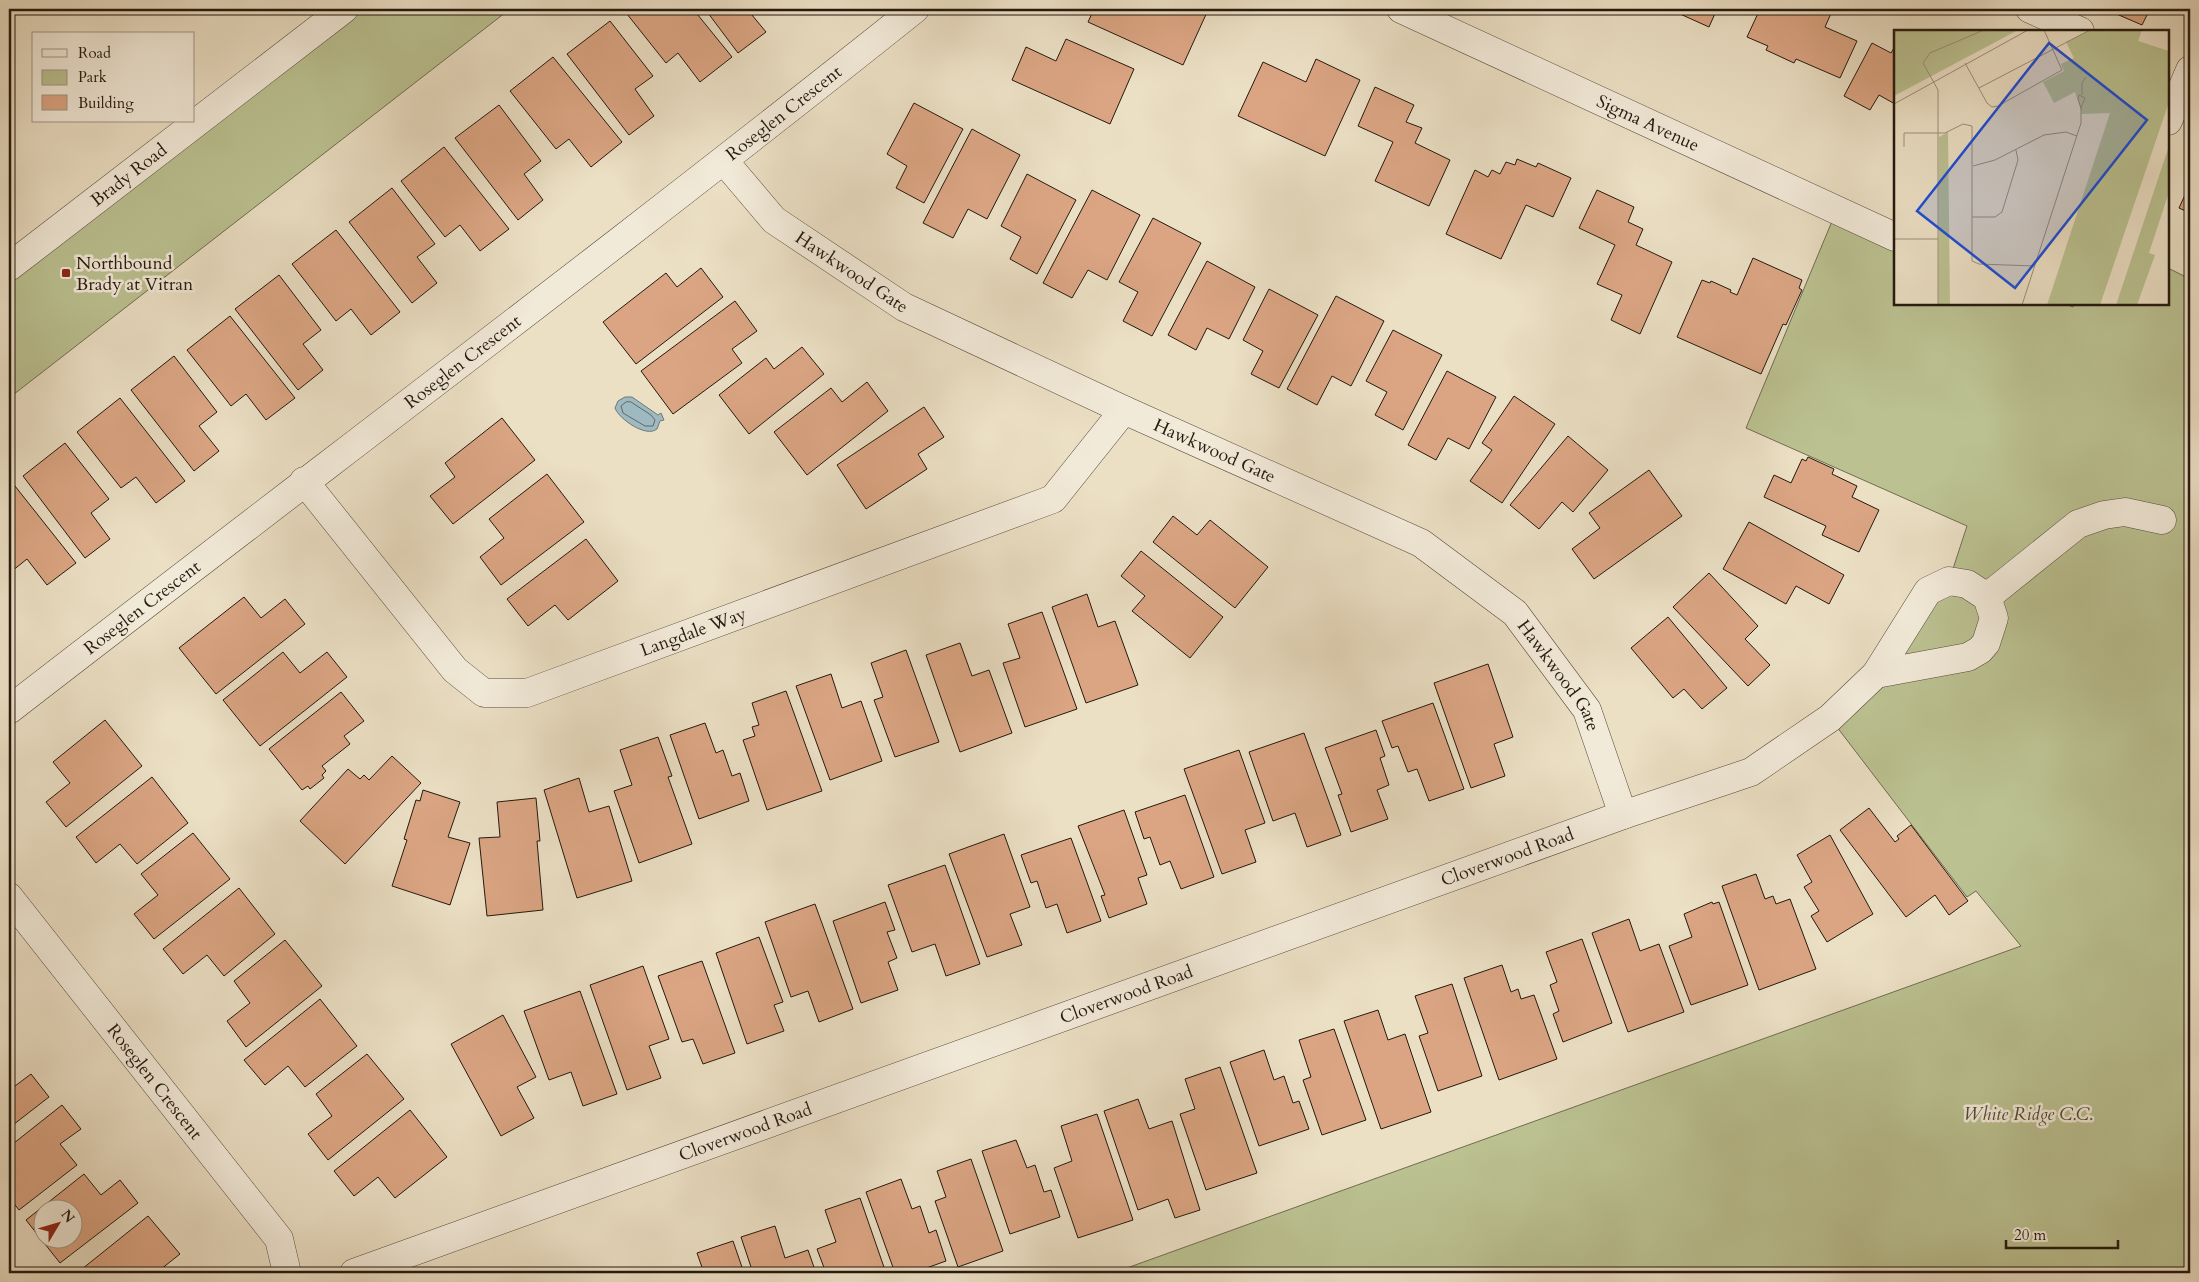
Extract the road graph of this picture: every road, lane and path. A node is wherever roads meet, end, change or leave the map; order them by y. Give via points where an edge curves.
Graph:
1 (344, 9) edge
2 (915, 9) edge
3 (1401, 9) edge
4 (2030, 9) edge
5 (2078, 30) edge
6 (2184, 75) edge
7 (2169, 118) edge
8 (724, 162) junction
9 (1894, 237) edge
10 (9, 267) edge
11 (1124, 410) junction
12 (304, 481) junction
13 (2162, 520) dead end
14 (1987, 597) junction
15 (1876, 674) junction
16 (9, 710) edge
17 (1623, 815) junction
18 (9, 897) edge
19 (287, 1273) edge
20 (354, 1273) edge

1 - 10 street, Brady Road
2 - 8 street, Roseglen Crescent
3 - 9 street, Sigma Avenue
4 - 5 street
6 - 7 street
8 - 11 street, Hawkwood Gate via 774,220 904,307
8 - 12 street, Roseglen Crescent
11 - 12 street, Langdale Way via 1053,500 527,693 484,693 455,670
11 - 17 street, Hawkwood Gate via 1421,544 1515,613 1587,710
12 - 16 street, Roseglen Crescent
13 - 14 street via 2125,512 2104,514 2078,524
14 - 15 street, Cloverwood Road via 1968,584 1949,581 1928,591
14 - 15 street via 1994,618 1986,643 1980,650 1968,657
15 - 17 street, Cloverwood Road via 1830,718 1750,772
17 - 20 street, Cloverwood Road
18 - 19 street, Roseglen Crescent via 279,1240

